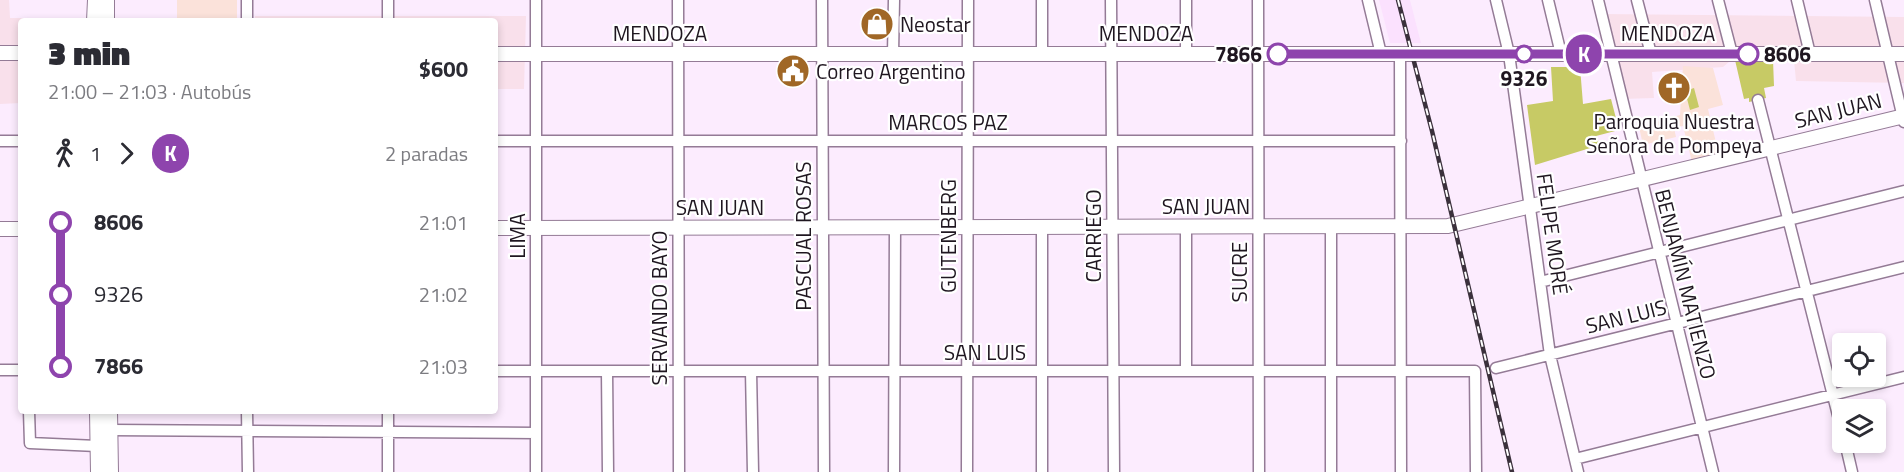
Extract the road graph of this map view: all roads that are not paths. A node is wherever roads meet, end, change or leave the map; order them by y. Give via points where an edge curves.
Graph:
1 (94, 0) edge
2 (107, 0) edge
3 (247, 0) edge
4 (387, 0) edge
5 (536, 0) edge
6 (678, 0) edge
7 (822, 0) edge
8 (894, 0) edge
9 (968, 0) edge
10 (1042, 0) edge
11 (1111, 0) edge
12 (1186, 0) edge
13 (1258, 0) edge
14 (1368, 0) edge
15 (1496, 0) edge
16 (1548, 0) edge
17 (1598, 0) edge
18 (1637, 0) edge
19 (1718, 0) edge
20 (1797, 0) edge
21 (1875, 0) edge
22 (94, 18) edge
23 (107, 18) edge
24 (247, 18) edge
25 (388, 18) edge
26 (0, 53) edge
27 (18, 53) edge
28 (498, 54) edge
29 (536, 54) junction
30 (678, 54) junction
31 (822, 54) junction
32 (893, 54) junction
33 (968, 54) junction
34 (1042, 54) junction
35 (1112, 54) junction
36 (1186, 54) junction
37 (1258, 54) junction
38 (1381, 54) junction
39 (1400, 54) junction
40 (1509, 54) junction
41 (1561, 54) junction
42 (1611, 54) junction
43 (1651, 54) junction
44 (1732, 54) junction
45 (1810, 54) junction
46 (1888, 54) junction
47 (1904, 54) edge
48 (1758, 100) dead end
49 (1904, 118) edge
50 (0, 141) edge
51 (18, 141) edge
52 (498, 141) edge
53 (536, 141) junction
54 (678, 141) junction
55 (822, 141) junction
56 (967, 141) junction
57 (1112, 141) junction
58 (1258, 141) junction
59 (1401, 141) junction
60 (1770, 148) junction
61 (1640, 179) junction
62 (1904, 191) edge
63 (1529, 206) junction
64 (1788, 220) junction
65 (1259, 226) junction
66 (1331, 226) junction
67 (1401, 226) junction
68 (823, 227) junction
69 (895, 227) junction
70 (967, 227) junction
71 (1042, 227) junction
72 (1113, 227) junction
73 (1186, 227) junction
74 (498, 228) edge
75 (536, 228) junction
76 (678, 228) junction
77 (0, 229) edge
78 (18, 229) edge
79 (1659, 252) junction
80 (1904, 267) edge
81 (1540, 282) junction
82 (1806, 291) junction
83 (1676, 323) junction
84 (1550, 355) junction
85 (1497, 368) dead end
86 (0, 370) edge
87 (18, 370) edge
88 (1186, 370) junction
89 (1259, 370) junction
90 (1331, 370) junction
91 (498, 371) edge
92 (536, 371) junction
93 (608, 371) junction
94 (679, 371) junction
95 (752, 371) junction
96 (1401, 371) junction
97 (824, 372) junction
98 (894, 372) junction
99 (967, 372) junction
100 (1042, 372) junction
101 (1113, 372) junction
102 (1904, 377) edge
103 (1833, 395) junction
104 (1834, 399) edge
105 (29, 414) edge
106 (97, 414) edge
107 (110, 414) edge
108 (248, 414) edge
109 (388, 414) edge
110 (1701, 428) junction
111 (110, 430) junction
112 (248, 432) junction
113 (388, 432) junction
114 (536, 433) junction
115 (97, 446) junction
116 (1848, 453) edge
117 (1575, 459) junction
118 (98, 472) edge
119 (111, 472) edge
120 (248, 472) edge
121 (388, 472) edge
122 (536, 472) edge
123 (608, 472) edge
124 (679, 472) edge
125 (753, 472) edge
126 (824, 472) edge
127 (894, 472) edge
128 (967, 472) edge
129 (1042, 472) edge
130 (1114, 472) edge
131 (1259, 472) edge
132 (1331, 472) edge
133 (1401, 472) edge
134 (1476, 472) edge
135 (1578, 472) edge
136 (1713, 472) edge
137 (1852, 472) edge

1 - 22 main road
2 - 23 main road
3 - 24 street
4 - 25 street
5 - 29 street, LIMA
6 - 30 street, SERVANDO BAYO
7 - 31 street, PASCUAL ROSAS
8 - 32 street
9 - 33 street, GUTENBERG
10 - 34 street
11 - 35 street, CARRIEGO
12 - 36 street
13 - 37 street, SUCRE
14 - 38 street
15 - 40 street, FELIPE MORÉ
16 - 41 street
17 - 42 street, BENJAMÍN MATIENZO
18 - 43 street
19 - 44 street
20 - 45 street
21 - 46 street
26 - 27 main road
28 - 29 main road, MENDOZA
29 - 30 main road, MENDOZA
29 - 53 street, LIMA
30 - 31 main road, MENDOZA
30 - 54 street, SERVANDO BAYO
31 - 32 main road, MENDOZA
31 - 55 street, PASCUAL ROSAS
32 - 33 main road, MENDOZA
33 - 34 main road, MENDOZA
33 - 56 street, GUTENBERG
34 - 35 main road, MENDOZA
35 - 36 main road, MENDOZA
35 - 57 street, CARRIEGO
36 - 37 main road, MENDOZA
37 - 38 main road, MENDOZA
37 - 58 street, SUCRE
38 - 39 main road, MENDOZA
39 - 40 main road, MENDOZA
39 - 59 street
40 - 41 main road, MENDOZA
40 - 63 street, FELIPE MORÉ
41 - 42 main road, MENDOZA
42 - 43 main road, MENDOZA
42 - 61 street, BENJAMÍN MATIENZO
43 - 44 main road, MENDOZA
44 - 45 main road, MENDOZA
45 - 46 main road, MENDOZA
46 - 47 main road, MENDOZA
46 - 49 street
48 - 60 street
49 - 60 main road, SAN JUAN
50 - 51 street
52 - 53 street, MARCOS PAZ
53 - 54 street, MARCOS PAZ
53 - 75 street, LIMA
54 - 55 street, MARCOS PAZ
54 - 76 street, SERVANDO BAYO
55 - 56 street, MARCOS PAZ
55 - 68 street, PASCUAL ROSAS
56 - 57 street, MARCOS PAZ
56 - 70 street, GUTENBERG
57 - 58 street, MARCOS PAZ
57 - 72 street, CARRIEGO
58 - 59 street, MARCOS PAZ
58 - 65 street, SUCRE
59 - 67 street
60 - 61 main road, SAN JUAN
60 - 64 street
61 - 63 main road, SAN JUAN
61 - 79 street, BENJAMÍN MATIENZO
62 - 64 street
63 - 67 main road, SAN JUAN via 1448,226
63 - 81 street, FELIPE MORÉ
64 - 79 street
64 - 82 street
65 - 66 main road, SAN JUAN
65 - 73 main road, SAN JUAN
65 - 89 street, SUCRE
66 - 67 main road, SAN JUAN
66 - 90 street
67 - 96 street
68 - 69 main road, SAN JUAN
68 - 76 main road, SAN JUAN
68 - 97 street, PASCUAL ROSAS
69 - 70 main road, SAN JUAN
69 - 98 street
70 - 71 main road, SAN JUAN
70 - 99 street, GUTENBERG
71 - 72 main road, SAN JUAN
71 - 100 street
72 - 73 main road, SAN JUAN
72 - 101 street, CARRIEGO
73 - 88 street
74 - 75 main road, SAN JUAN
75 - 76 main road, SAN JUAN
75 - 92 street, LIMA
76 - 94 street, SERVANDO BAYO
77 - 78 main road
79 - 81 street
79 - 83 street, BENJAMÍN MATIENZO
80 - 82 street, SAN LUIS
81 - 84 street, FELIPE MORÉ
82 - 83 street, SAN LUIS
82 - 103 street
83 - 84 street, SAN LUIS
83 - 110 street, BENJAMÍN MATIENZO
84 - 85 street, SAN LUIS
84 - 117 street, FELIPE MORÉ
86 - 87 street
88 - 89 street, SAN LUIS
88 - 101 street, SAN LUIS
89 - 90 street, SAN LUIS
89 - 131 street, SUCRE
90 - 96 street, SAN LUIS
90 - 132 street
91 - 92 street, SAN LUIS
92 - 93 street, SAN LUIS
92 - 114 street, LIMA
93 - 94 street, SAN LUIS
93 - 123 street
94 - 95 street, SAN LUIS
94 - 124 street, SERVANDO BAYO
95 - 97 street, SAN LUIS
95 - 125 street
96 - 133 street
96 - 134 street, SAN LUIS via 1475,371
97 - 98 street, SAN LUIS
97 - 126 street, PASCUAL ROSAS
98 - 99 street, SAN LUIS
98 - 127 street
99 - 100 street, SAN LUIS
99 - 128 street, GUTENBERG
100 - 101 street, SAN LUIS
100 - 129 street
101 - 130 street, CARRIEGO
102 - 103 street
103 - 104 street
103 - 110 street
105 - 115 street via 30,443
106 - 115 main road
107 - 111 main road
108 - 112 street
109 - 113 street
110 - 117 street
110 - 136 street, BENJAMÍN MATIENZO
111 - 112 street
111 - 119 main road
112 - 113 street
112 - 120 street
113 - 114 street
113 - 121 street
114 - 122 street, LIMA
115 - 118 main road
116 - 137 street
117 - 135 street, FELIPE MORÉ

